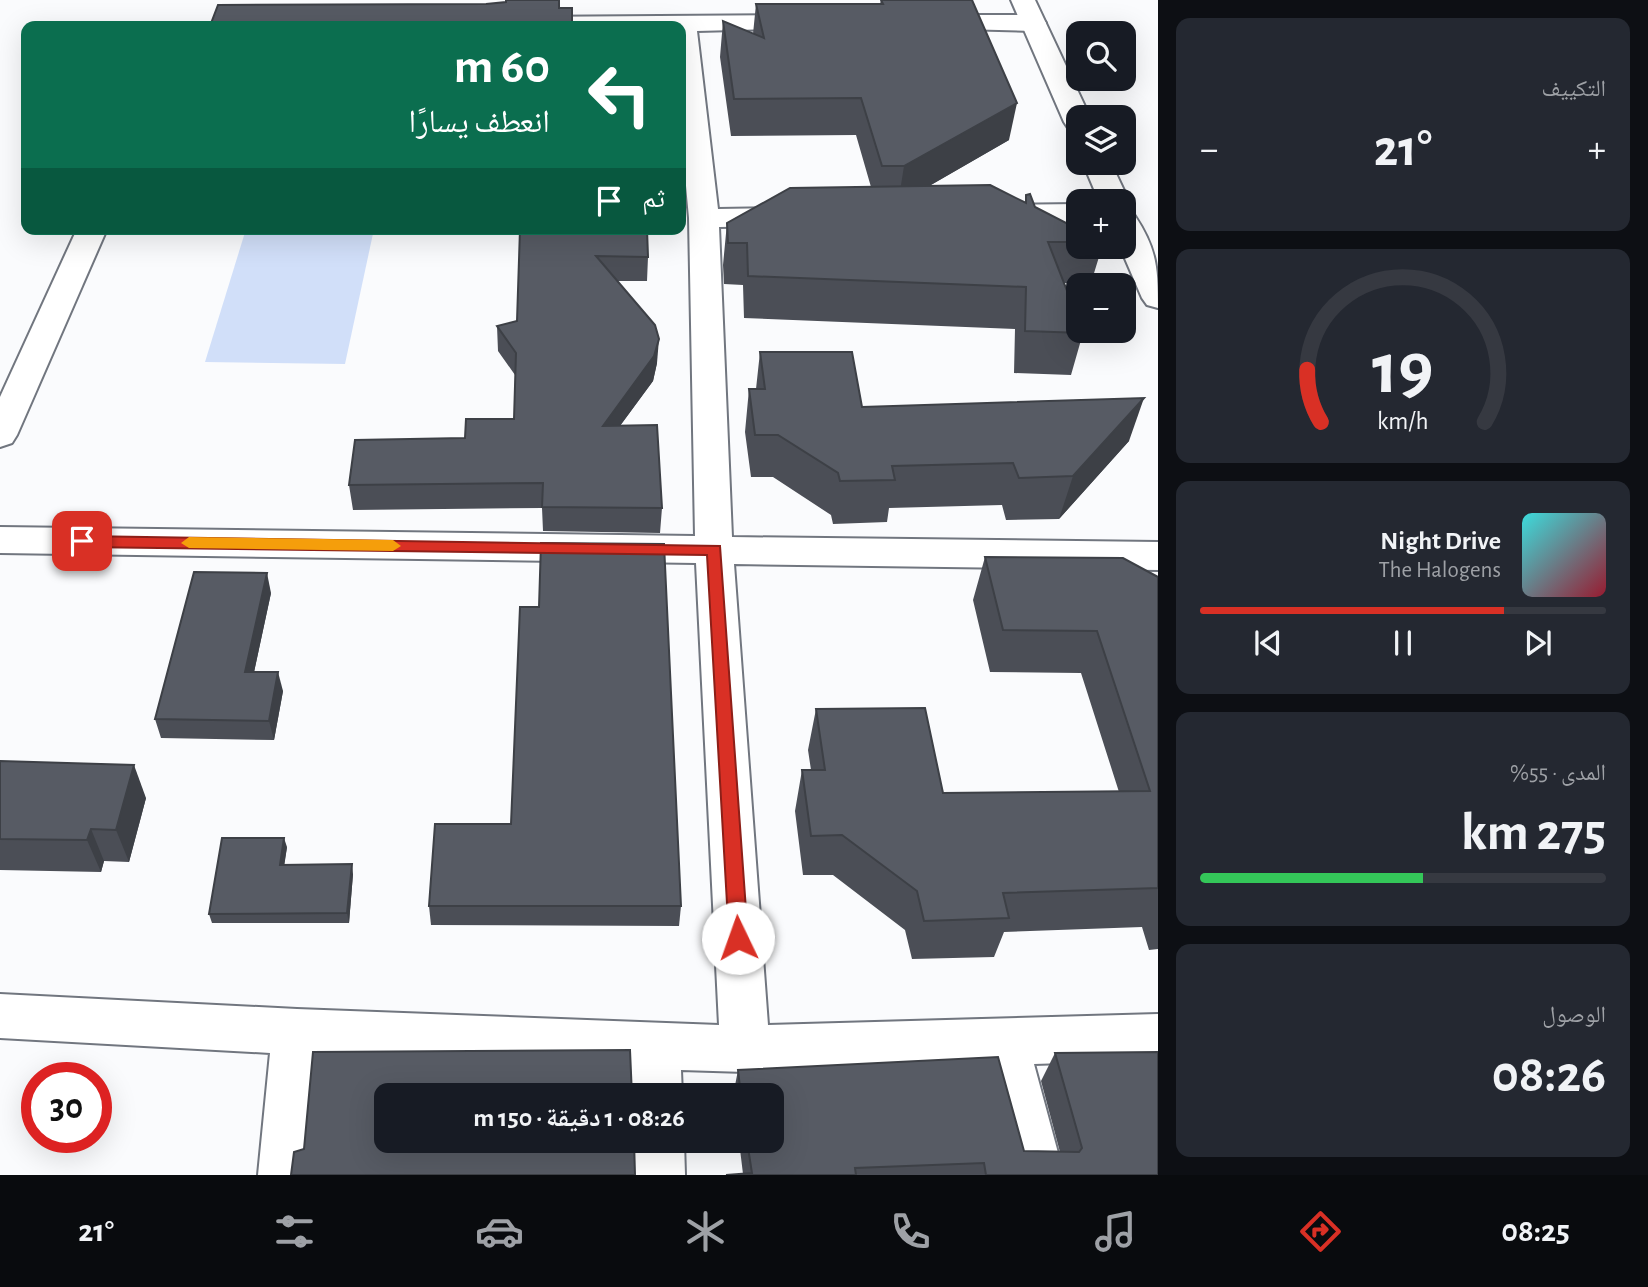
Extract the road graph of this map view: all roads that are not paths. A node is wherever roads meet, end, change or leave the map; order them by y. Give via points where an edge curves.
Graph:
1 (1028, 11) edge
2 (831, 23) edge
3 (912, 23) edge
4 (686, 24) edge
5 (686, 52) edge
6 (1070, 105) edge
7 (1066, 213) edge
8 (967, 214) edge
9 (829, 216) edge
10 (704, 218) junction
11 (89, 235) edge
12 (1136, 249) edge
13 (1158, 298) edge
14 (0, 435) edge
15 (0, 540) edge
16 (715, 550) junction
17 (1158, 556) edge
18 (0, 1016) edge
19 (297, 1032) junction
20 (1158, 1037) edge
21 (1003, 1042) junction
22 (655, 1046) junction
23 (745, 1049) junction
24 (656, 1083) edge
25 (658, 1153) edge
26 (284, 1175) edge
27 (659, 1175) edge
28 (1038, 1175) edge

1 - 3 street
1 - 6 street
2 - 4 street
5 - 10 street
7 - 8 street
9 - 10 street
10 - 16 street
11 - 14 street
12 - 13 street
15 - 16 street
16 - 17 street
16 - 23 street
18 - 19 street
19 - 22 street
19 - 26 street
20 - 21 street
21 - 23 street
21 - 28 street
22 - 23 street
22 - 24 street
25 - 27 street

